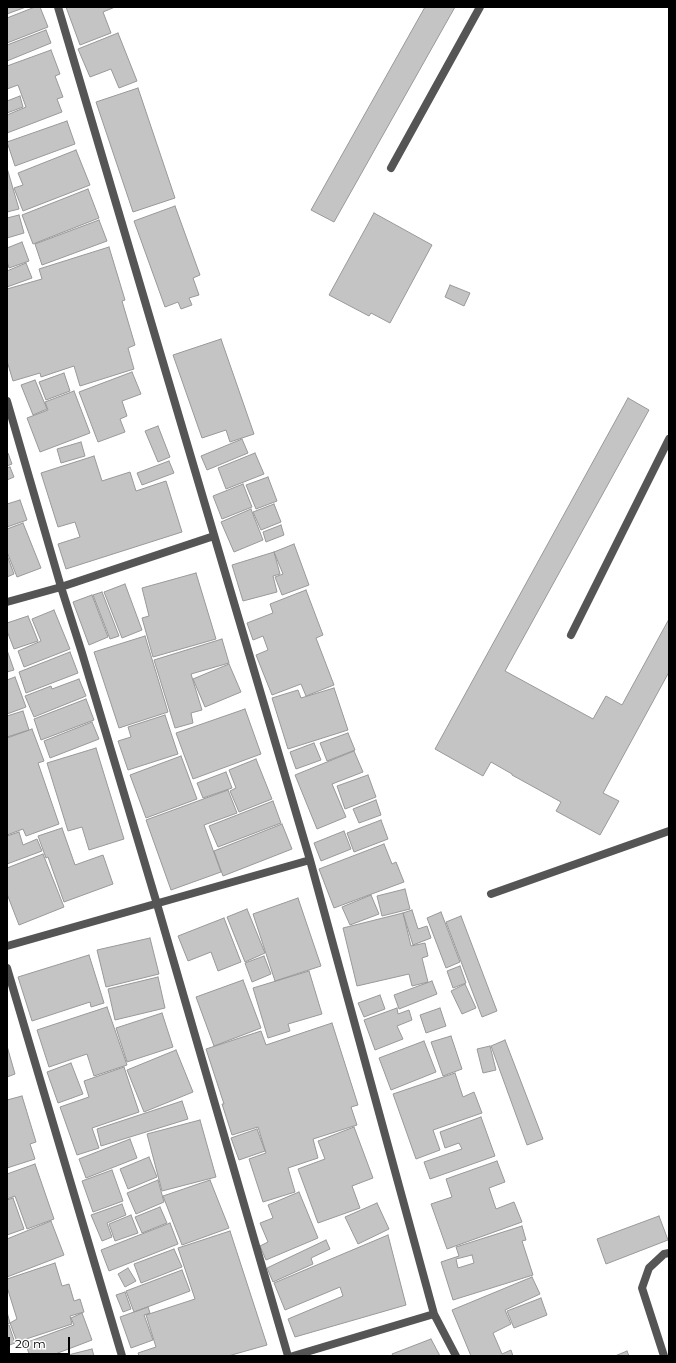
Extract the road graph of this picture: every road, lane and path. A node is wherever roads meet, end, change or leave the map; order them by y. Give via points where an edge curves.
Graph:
1 (58, 7) edge
2 (480, 7) edge
3 (391, 168) dead end
4 (7, 401) edge
5 (669, 440) edge
6 (214, 536) junction
7 (61, 587) junction
8 (7, 602) edge
9 (571, 635) dead end
10 (669, 831) edge
11 (310, 860) junction
12 (491, 894) dead end
13 (157, 904) junction
14 (7, 946) edge
15 (7, 968) edge
16 (669, 1253) edge
17 (434, 1314) junction
18 (122, 1356) edge
19 (288, 1356) edge
20 (294, 1356) edge
21 (456, 1356) edge
22 (664, 1356) edge

1 - 6 street
2 - 3 street
4 - 7 street
5 - 9 street
6 - 7 street
6 - 11 street
7 - 8 street
7 - 13 street
10 - 12 street
11 - 13 street
11 - 17 street
13 - 14 street
13 - 19 street
15 - 18 street
16 - 22 street via 664,1254 648,1268 642,1288
17 - 20 street
17 - 21 street

